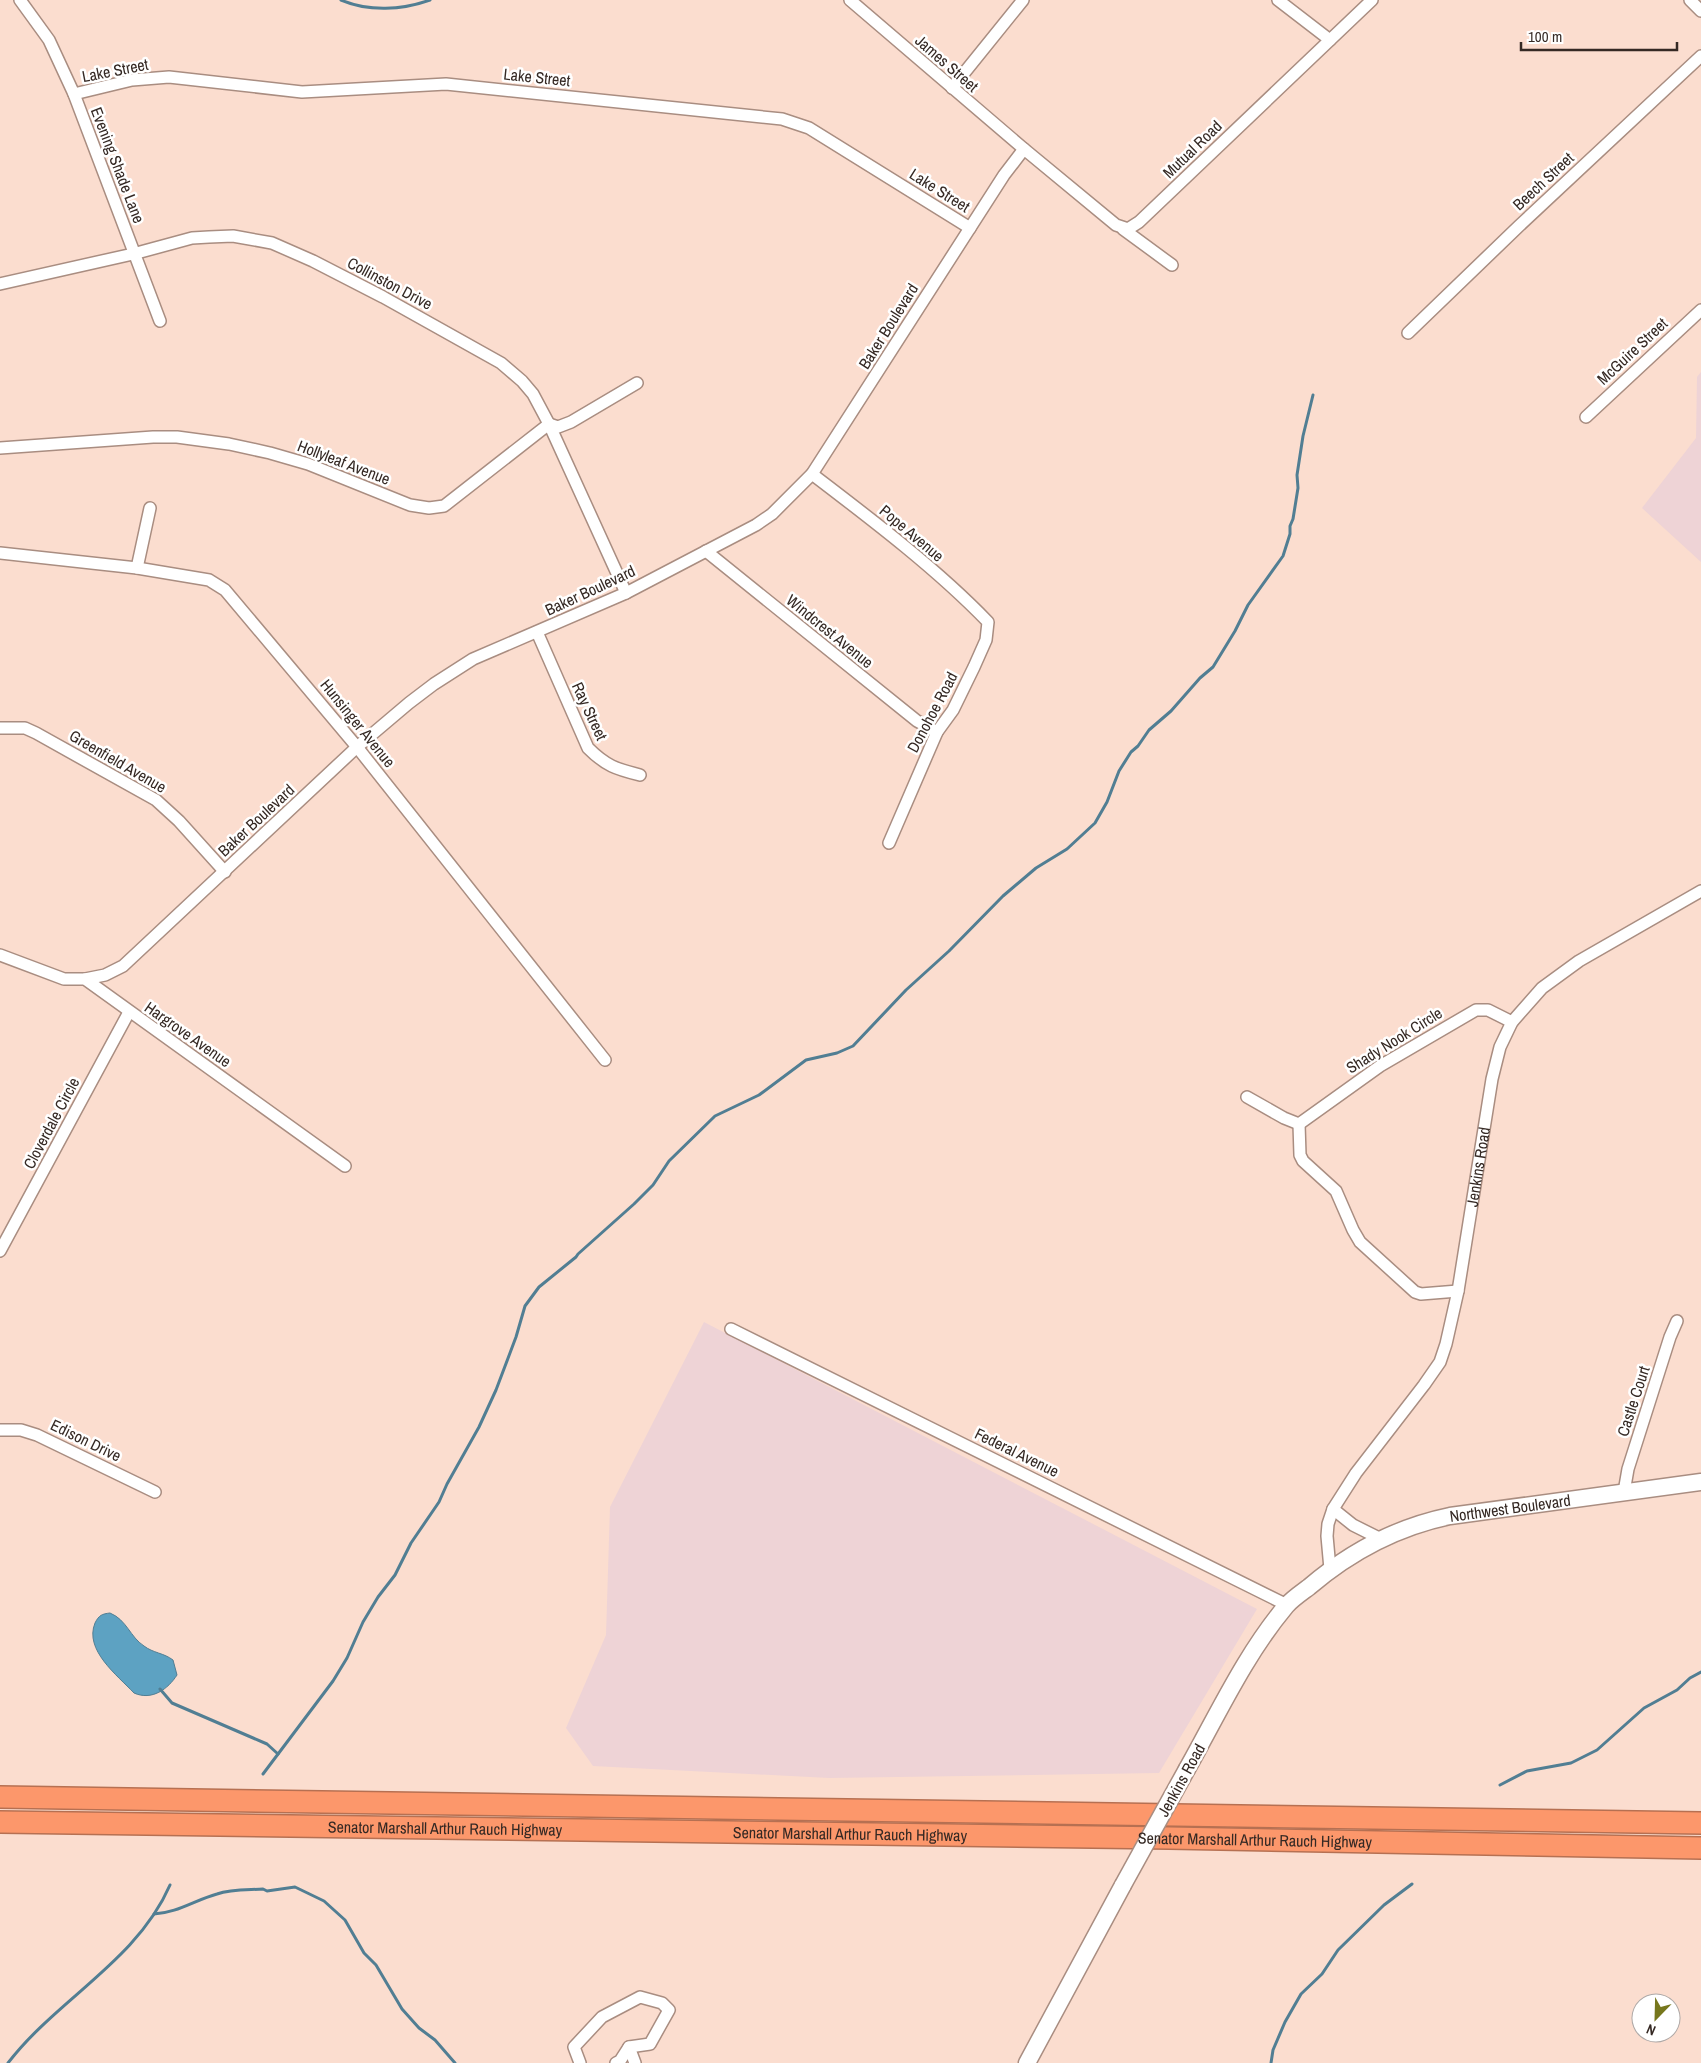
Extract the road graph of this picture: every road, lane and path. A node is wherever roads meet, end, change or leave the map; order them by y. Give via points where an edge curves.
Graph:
1 (20, 0) edge
2 (850, 0) edge
3 (1023, 0) edge
4 (1278, 0) edge
5 (1372, 0) edge
6 (1690, 0) edge
7 (1701, 11) edge
8 (1330, 40) junction
9 (1701, 56) edge
10 (952, 88) junction
11 (74, 94) junction
12 (1024, 149) junction
13 (970, 228) junction
14 (1123, 229) junction
15 (134, 254) junction
16 (1172, 265) dead end
17 (0, 284) edge
18 (1701, 310) edge
19 (160, 321) dead end
20 (1408, 333) dead end
21 (637, 383) dead end
22 (1586, 416) dead end
23 (549, 424) junction
24 (0, 448) edge
25 (812, 474) junction
26 (150, 508) dead end
27 (706, 551) junction
28 (0, 553) edge
29 (137, 568) junction
30 (626, 593) junction
31 (988, 622) joint
32 (537, 632) junction
33 (0, 728) edge
34 (937, 732) junction
35 (357, 747) junction
36 (640, 775) dead end
37 (890, 843) dead end
38 (225, 872) junction
39 (1701, 891) edge
40 (0, 956) edge
41 (85, 979) junction
42 (129, 1012) junction
43 (1512, 1022) junction
44 (605, 1060) dead end
45 (1247, 1097) dead end
46 (1299, 1124) junction
47 (345, 1166) dead end
48 (0, 1250) edge
49 (1458, 1291) junction
50 (1677, 1321) dead end
51 (731, 1329) dead end
52 (0, 1430) edge
53 (1701, 1482) edge
54 (155, 1492) dead end
55 (1624, 1492) junction
56 (1333, 1509) junction
57 (1381, 1539) junction
58 (1330, 1569) junction
59 (1287, 1604) junction
60 (0, 1797) edge
61 (0, 1822) edge
62 (1701, 1823) edge
63 (1701, 1848) edge
64 (629, 2047) junction
65 (580, 2063) edge
66 (616, 2063) edge
67 (635, 2063) edge
68 (1027, 2063) edge

1 - 11 street, Evening Shade Lane via 49,40
2 - 10 street, James Street
3 - 10 street
4 - 8 street
5 - 8 street, Mutual Road
6 - 7 street
8 - 14 street, Mutual Road via 1139,222
9 - 20 street, Beech Street
10 - 12 street, James Street
11 - 13 street, Lake Street via 132,80 169,77 302,92 446,84 782,119 809,128
11 - 15 street, Evening Shade Lane
12 - 13 street, Baker Boulevard
12 - 14 street
13 - 25 street, Baker Boulevard
14 - 16 street
15 - 17 street, Collinston Drive
15 - 19 street, Evening Shade Lane
15 - 23 street, Collinston Drive via 209,236 233,236 272,243 374,292 501,363 533,394
18 - 22 street, McGuire Street
21 - 23 street via 571,422 558,427
23 - 24 street, Hollyleaf Avenue via 444,506 430,508 410,504 308,464 229,444 153,437
23 - 30 street, Collinston Drive
25 - 27 street, Baker Boulevard via 772,514
25 - 31 street, Pope Avenue via 967,600
26 - 29 street
27 - 30 street, Baker Boulevard
27 - 34 street, Windcrest Avenue via 917,721
28 - 29 street, Hunsinger Avenue
29 - 35 street, Hunsinger Avenue via 209,580 225,590
30 - 32 street, Baker Boulevard
31 - 34 street, Donohoe Road via 986,640 974,668 953,710
32 - 35 street, Baker Boulevard via 472,659 409,703
32 - 36 street, Ray Street via 588,748 601,762
33 - 38 street, Greenfield Avenue via 25,728 36,733 156,800
34 - 37 street, Donohoe Road
35 - 38 street, Baker Boulevard
35 - 44 street, Hunsinger Avenue
38 - 41 street, Baker Boulevard via 122,966 105,975
39 - 43 street, Jenkins Road via 1566,969 1542,988
40 - 41 street via 64,979
41 - 42 street, Hargrove Avenue
42 - 47 street, Hargrove Avenue
42 - 48 street, Cloverdale Circle
43 - 46 street, Shady Nook Circle via 1488,1010 1476,1010 1380,1066
43 - 49 street, Jenkins Road via 1500,1047 1492,1079
45 - 46 street
46 - 49 street via 1300,1156 1336,1190 1353,1230 1364,1246 1415,1292
49 - 56 street, Jenkins Road via 1440,1362 1356,1473
50 - 55 street, Castle Court via 1628,1469
51 - 59 street, Federal Avenue
52 - 54 street, Edison Drive via 20,1430 37,1435
53 - 55 street, Northwest Boulevard
55 - 57 street, Northwest Boulevard via 1450,1516
56 - 57 street via 1353,1525
56 - 58 street, Jenkins Road via 1327,1536
57 - 58 street, Northwest Boulevard
58 - 59 street, Jenkins Road
59 - 68 street, Jenkins Road, bridge via 1248,1661
60 - 62 highway, Senator Marshall Arthur Rauch Highway
61 - 63 highway, Senator Marshall Arthur Rauch Highway
64 - 65 street via 650,2044 669,2010 662,2004 640,1997 602,2017 574,2048
64 - 66 street
64 - 67 street

